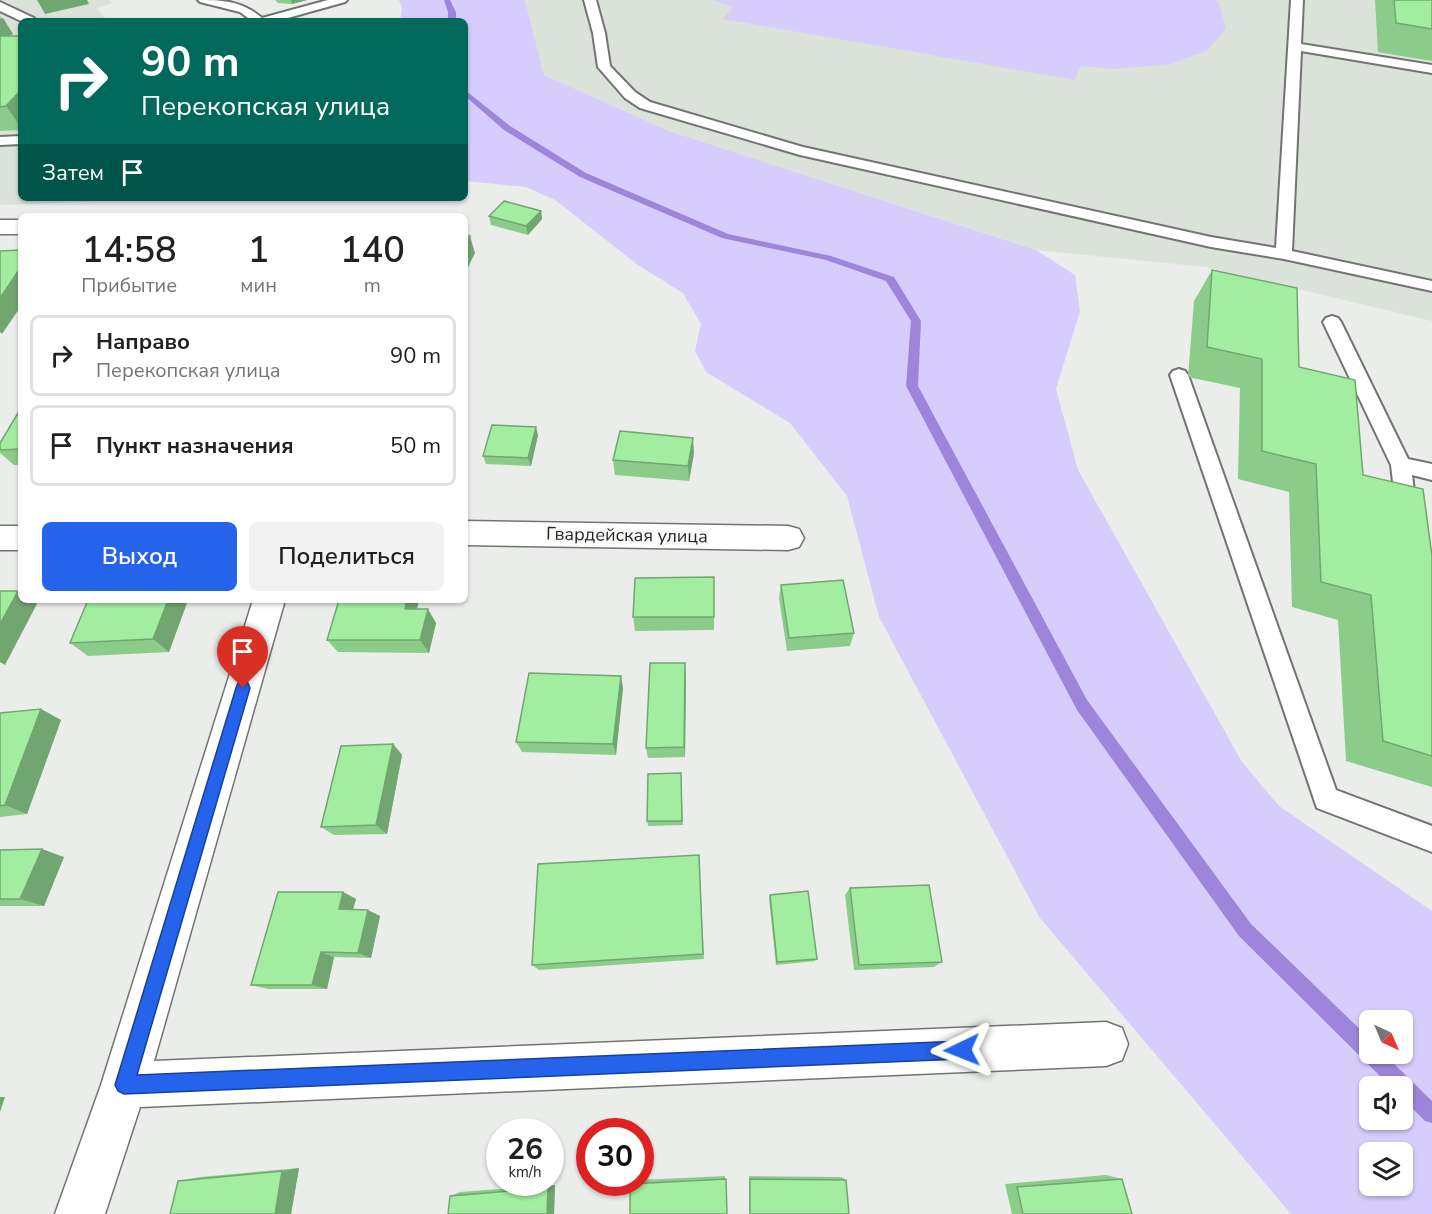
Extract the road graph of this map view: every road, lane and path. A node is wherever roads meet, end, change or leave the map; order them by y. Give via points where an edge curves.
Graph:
1 (204, 0) edge
2 (341, 0) edge
3 (590, 0) edge
4 (1297, 0) edge
5 (0, 6) edge
6 (24, 18) edge
7 (255, 18) edge
8 (275, 18) edge
9 (1296, 47) junction
10 (1432, 69) edge
11 (18, 140) edge
12 (0, 141) edge
13 (0, 227) edge
14 (18, 227) edge
15 (1284, 254) junction
16 (1432, 286) edge
17 (1332, 322) dead end
18 (1179, 375) dead end
19 (1401, 465) junction
20 (1432, 472) edge
21 (468, 533) edge
22 (1410, 536) edge
23 (788, 537) dead end
24 (0, 538) edge
25 (18, 538) edge
26 (268, 603) edge
27 (1432, 839) edge
28 (1106, 1044) dead end
29 (124, 1085) junction
30 (80, 1214) edge

1 - 7 lane via 244,9
2 - 8 lane
3 - 15 lane via 604,67 645,105 800,151 1200,240
4 - 9 lane
5 - 6 lane
9 - 10 lane
9 - 15 lane
11 - 12 lane
13 - 14 street
15 - 16 lane
17 - 19 lane
18 - 27 lane via 1326,799
19 - 20 lane
19 - 22 lane
21 - 23 street, Гвардейская улица
24 - 25 street
26 - 29 street
28 - 29 street
29 - 30 street

